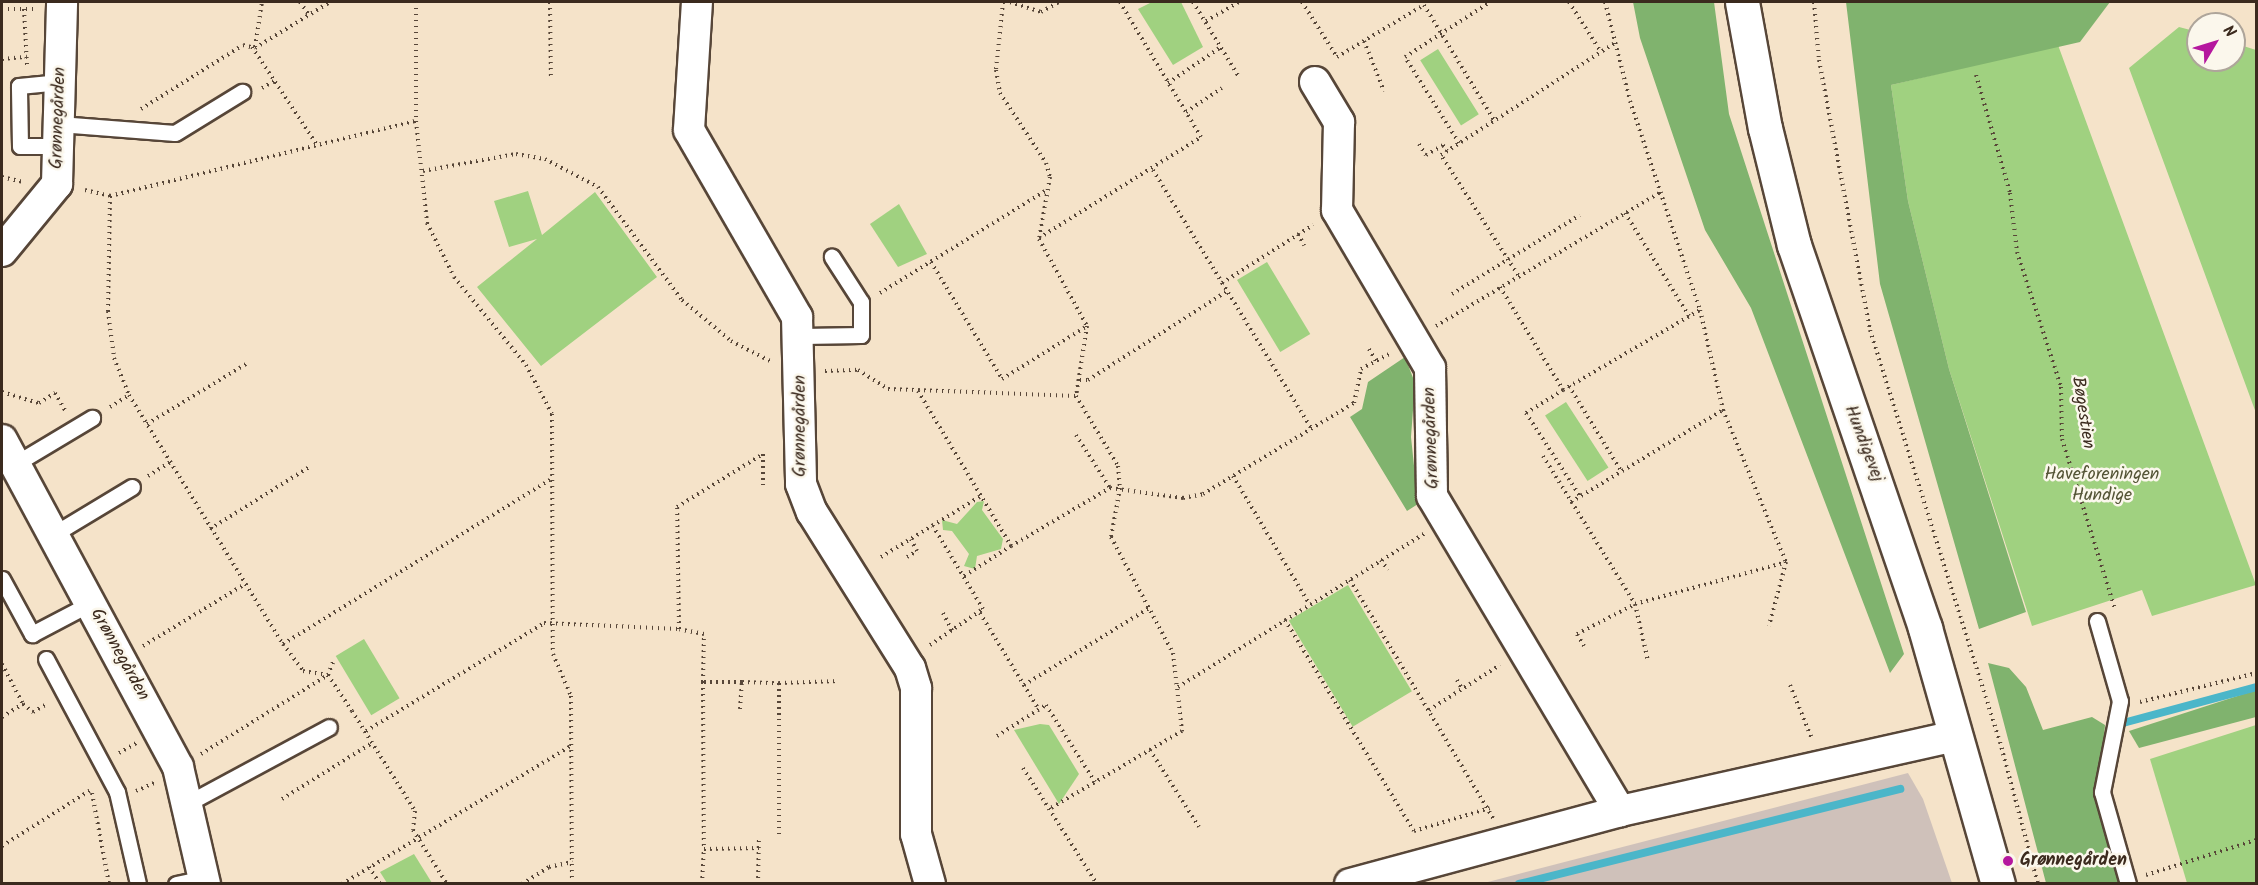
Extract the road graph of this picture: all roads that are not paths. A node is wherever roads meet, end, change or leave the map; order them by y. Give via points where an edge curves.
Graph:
1 (62, 2) edge
2 (697, 2) edge
3 (1742, 2) edge
4 (60, 82) junction
5 (1315, 82) dead end
6 (242, 92) dead end
7 (59, 135) junction
8 (2, 251) edge
9 (832, 257) dead end
10 (801, 336) junction
11 (92, 418) dead end
12 (8, 452) edge
13 (132, 487) dead end
14 (54, 534) junction
15 (2, 579) edge
16 (91, 603) junction
17 (2097, 621) road end
18 (46, 659) dead end
19 (329, 727) dead end
20 (1956, 736) junction
21 (188, 803) junction
22 (1620, 811) junction
23 (195, 882) edge
24 (2128, 882) edge
25 (138, 884) edge
26 (930, 884) edge
27 (1350, 884) edge
28 (1998, 884) edge

1 - 4 street, Grønnegården
2 - 10 street, Grønnegården via 689,130 797,317
3 - 20 street, Hundigevej via 1765,128 1794,244 1885,503
4 - 7 street, Grønnegården
4 - 7 lane via 19,86 20,146
5 - 22 street, Grønnegården via 1339,122 1337,210 1430,368 1432,496 1443,521
6 - 7 lane via 175,133 112,126
7 - 8 street, Grønnegården via 57,184
9 - 10 lane via 861,302 861,335
10 - 26 street, Grønnegården via 801,484 808,503 910,668 916,688 916,834
11 - 12 lane via 76,428
12 - 14 street, Grønnegården
13 - 14 lane
14 - 16 street, Grønnegården
15 - 16 lane via 32,634
16 - 21 street, Grønnegården via 178,767
17 - 24 lane via 2119,707 2102,792
18 - 25 lane via 119,797
19 - 21 lane
20 - 22 street
20 - 28 street, Hundigevej
21 - 23 street, Grønnegården
22 - 27 street

